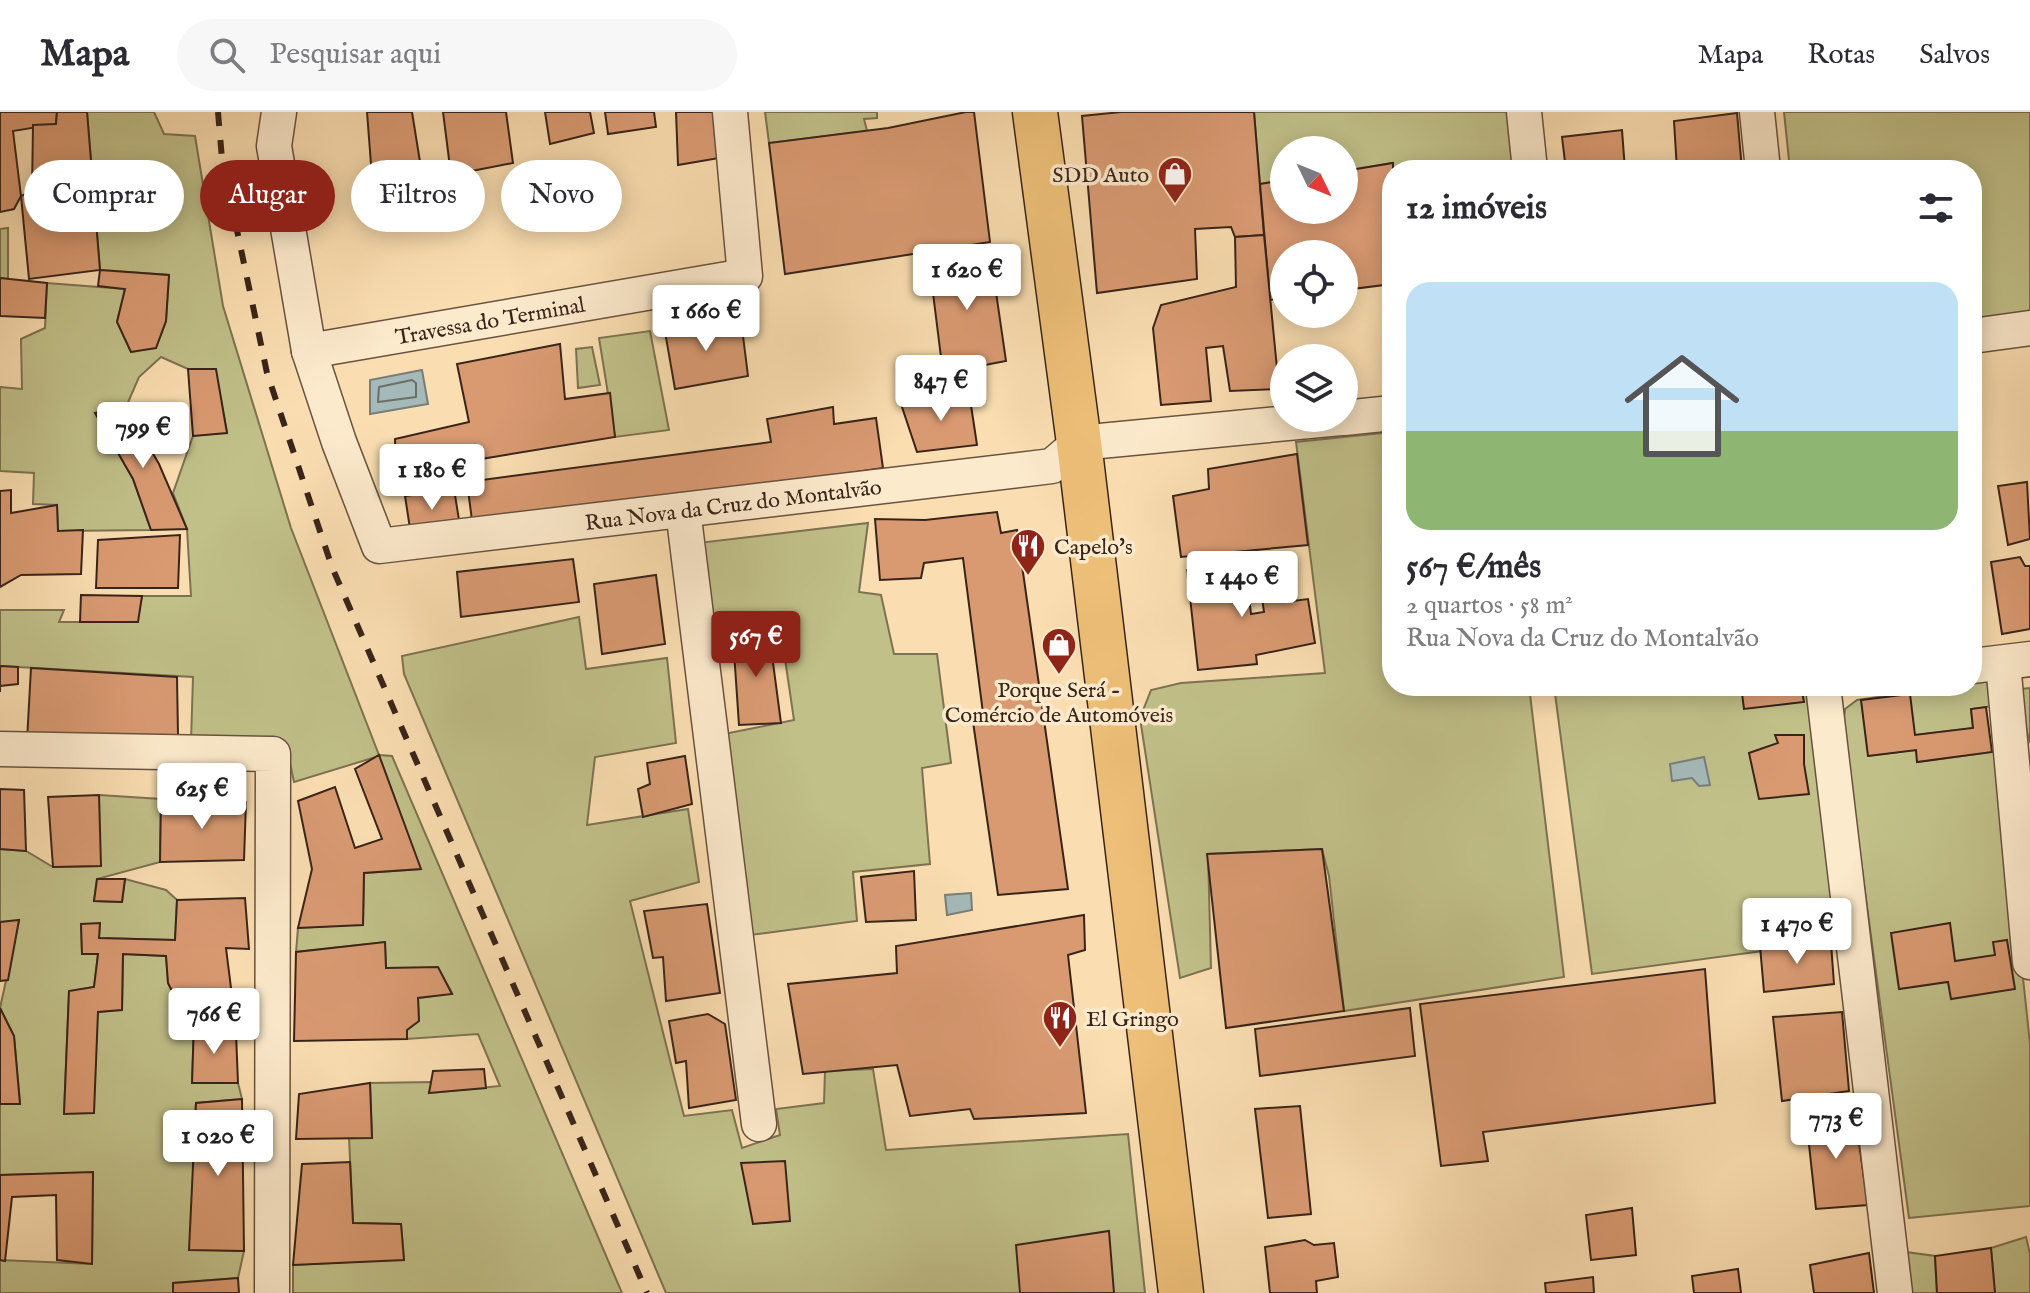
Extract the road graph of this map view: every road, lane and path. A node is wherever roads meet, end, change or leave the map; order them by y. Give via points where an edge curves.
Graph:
1 (279, 112) edge
2 (730, 112) edge
3 (1035, 112) edge
4 (1524, 112) edge
5 (1757, 112) edge
6 (1529, 160) edge
7 (1762, 160) edge
8 (2030, 328) edge
9 (1982, 335) edge
10 (309, 351) junction
11 (1382, 414) edge
12 (1358, 416) edge
13 (1270, 425) edge
14 (1079, 443) junction
15 (683, 510) junction
16 (2002, 663) edge
17 (1824, 696) edge
18 (0, 749) edge
19 (2030, 962) edge
20 (759, 1124) dead end
21 (272, 1293) edge
22 (1181, 1293) edge
23 (1895, 1293) edge

1 - 10 street via 274,146
2 - 10 street, Travessa do Terminal via 745,276
3 - 14 main road
4 - 6 street
5 - 7 street
8 - 9 street
10 - 15 street, Rua Nova da Cruz do Montalvão via 379,546
11 - 12 street
13 - 14 street
14 - 15 street, Rua Nova da Cruz do Montalvão via 1052,466
14 - 22 main road
15 - 20 street
16 - 19 street
17 - 23 street
18 - 21 street via 273,754

